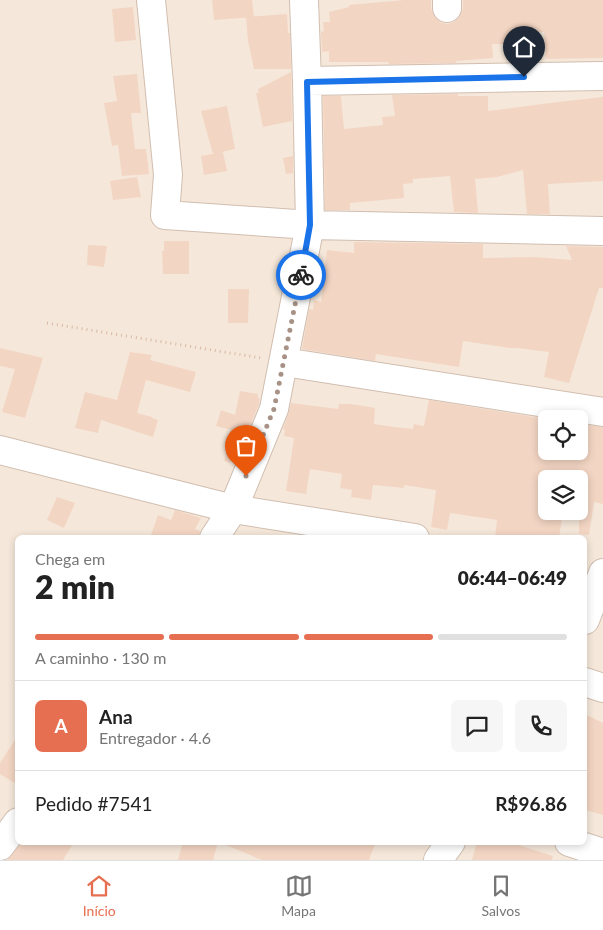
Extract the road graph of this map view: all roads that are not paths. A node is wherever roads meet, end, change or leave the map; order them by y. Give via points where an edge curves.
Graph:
1 (151, 0) edge
2 (304, 0) edge
3 (603, 76) edge
4 (307, 82) junction
5 (310, 225) junction
6 (603, 230) edge
7 (284, 362) junction
8 (603, 412) edge
9 (0, 450) edge
10 (233, 509) junction
11 (216, 535) edge
12 (396, 535) edge
13 (587, 564) edge
14 (603, 567) edge
15 (603, 573) edge
16 (587, 615) edge
17 (587, 683) edge
18 (603, 688) edge
19 (15, 826) edge
20 (448, 845) edge
21 (578, 845) edge
22 (0, 846) edge
23 (603, 853) edge
24 (438, 860) edge

1 - 5 street via 168,174 165,215
2 - 4 street
3 - 4 street
4 - 5 street
5 - 6 street
5 - 7 street
7 - 8 street
7 - 10 street via 274,409
9 - 10 street
10 - 11 street
10 - 12 street
13 - 14 street
15 - 16 street
17 - 18 street
19 - 22 street
20 - 24 street
21 - 23 street

